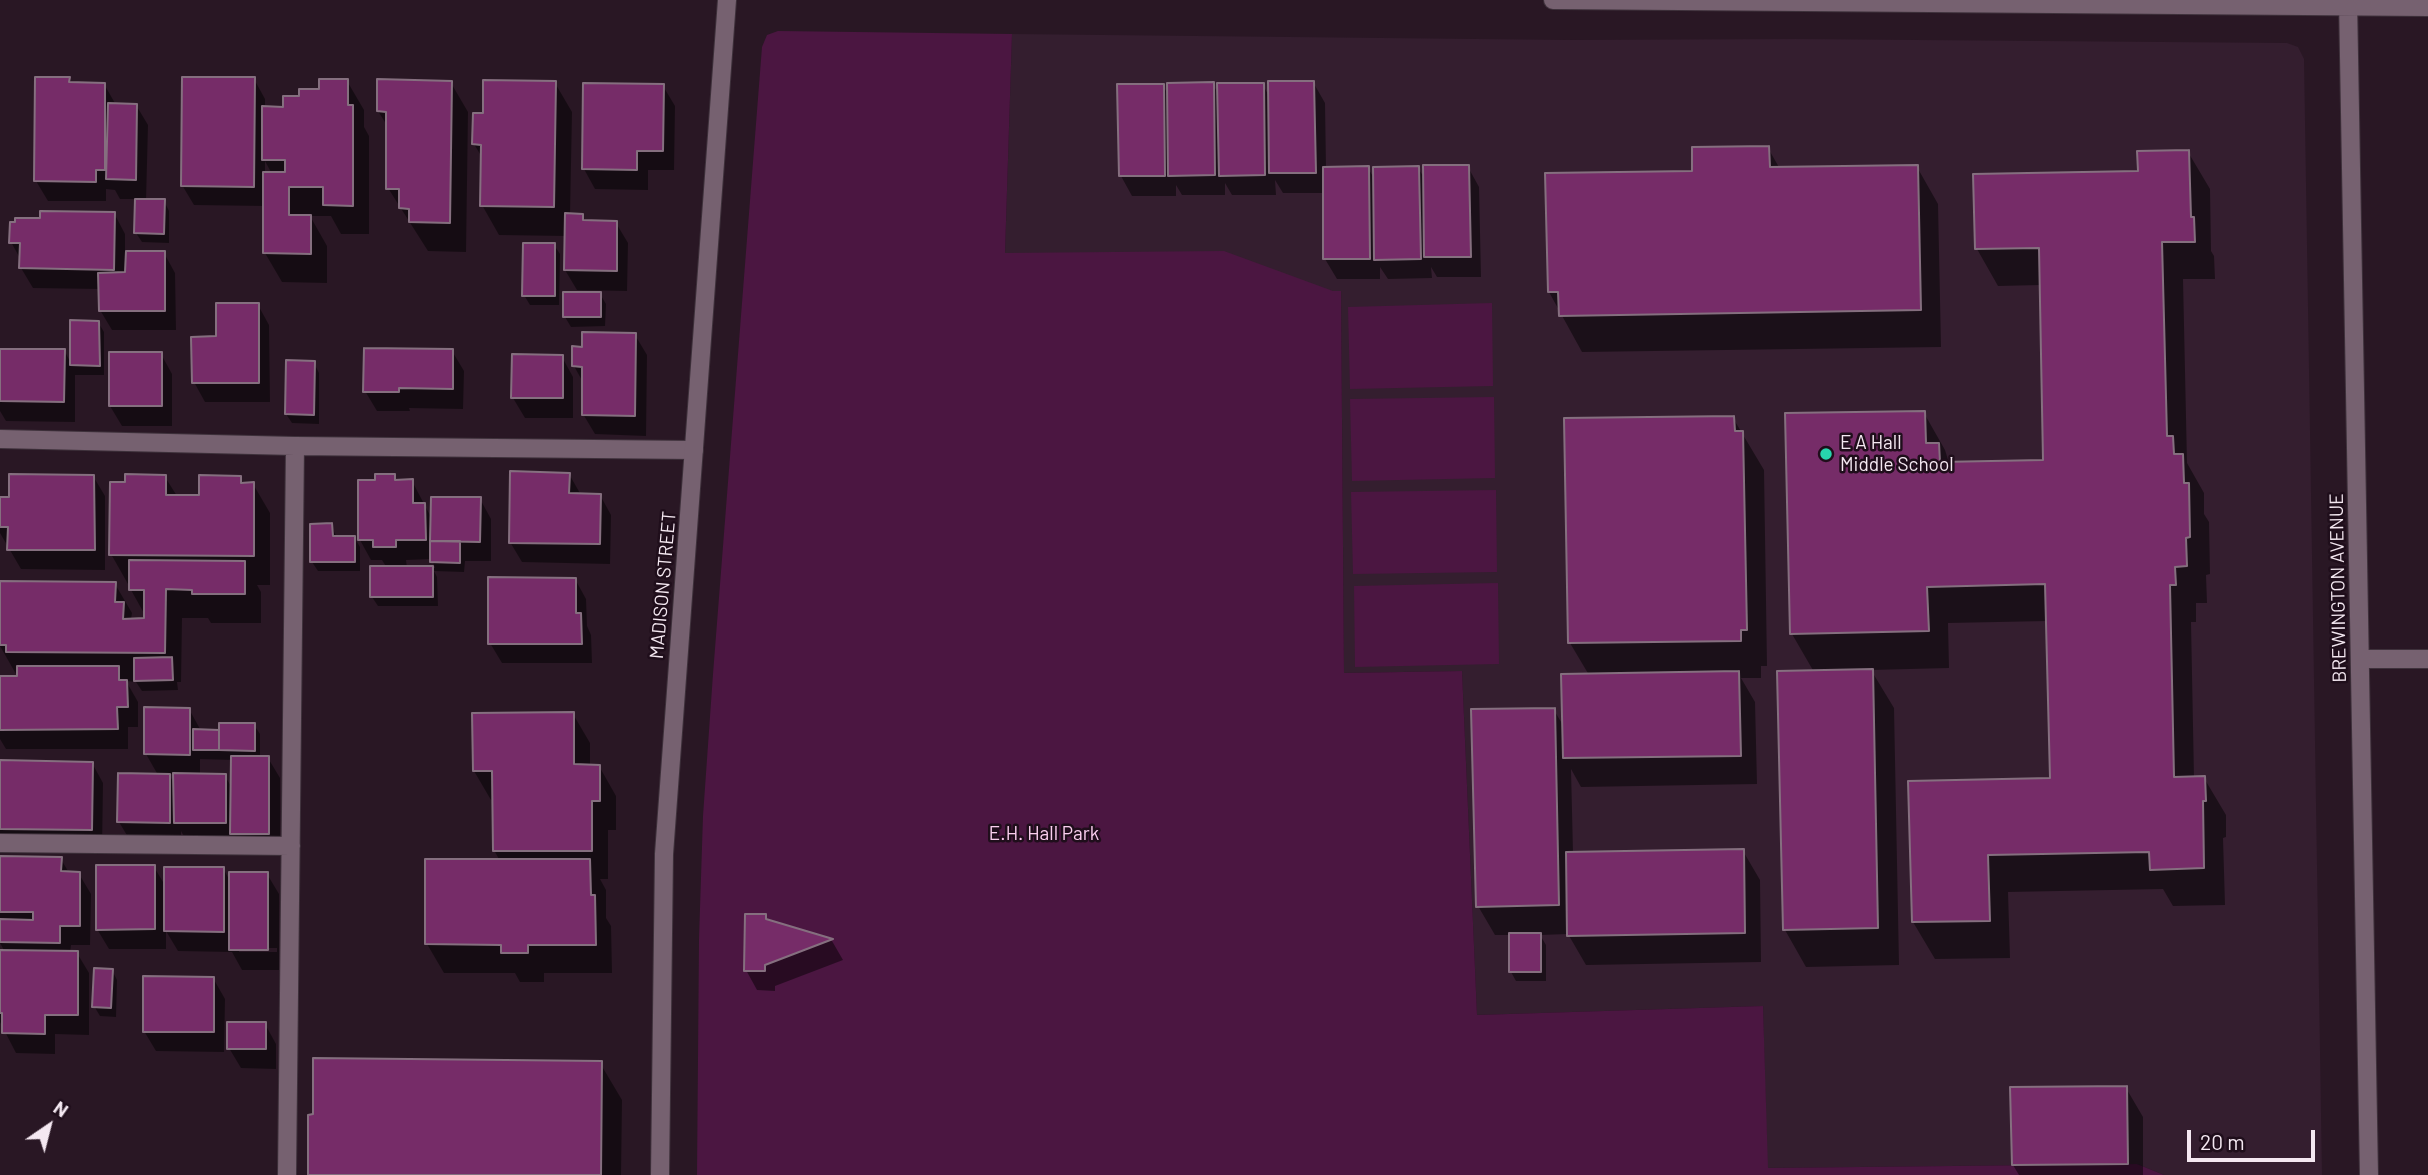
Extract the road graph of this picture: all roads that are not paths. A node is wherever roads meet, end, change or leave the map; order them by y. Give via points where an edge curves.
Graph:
1 (727, 0) edge
2 (1553, 0) edge
3 (2348, 2) edge
4 (2428, 7) edge
5 (0, 439) edge
6 (295, 446) junction
7 (694, 450) junction
8 (2360, 659) junction
9 (2428, 659) edge
10 (0, 843) edge
11 (291, 846) junction
12 (286, 1175) edge
13 (660, 1175) edge
14 (2369, 1175) edge

1 - 7 street, MADISON STREET
2 - 3 street
3 - 4 street
3 - 8 street, BREWINGTON AVENUE
5 - 6 street
6 - 7 street
6 - 11 street
7 - 13 street, MADISON STREET via 664,854
8 - 9 street
8 - 14 street, BREWINGTON AVENUE
10 - 11 street
11 - 12 street

